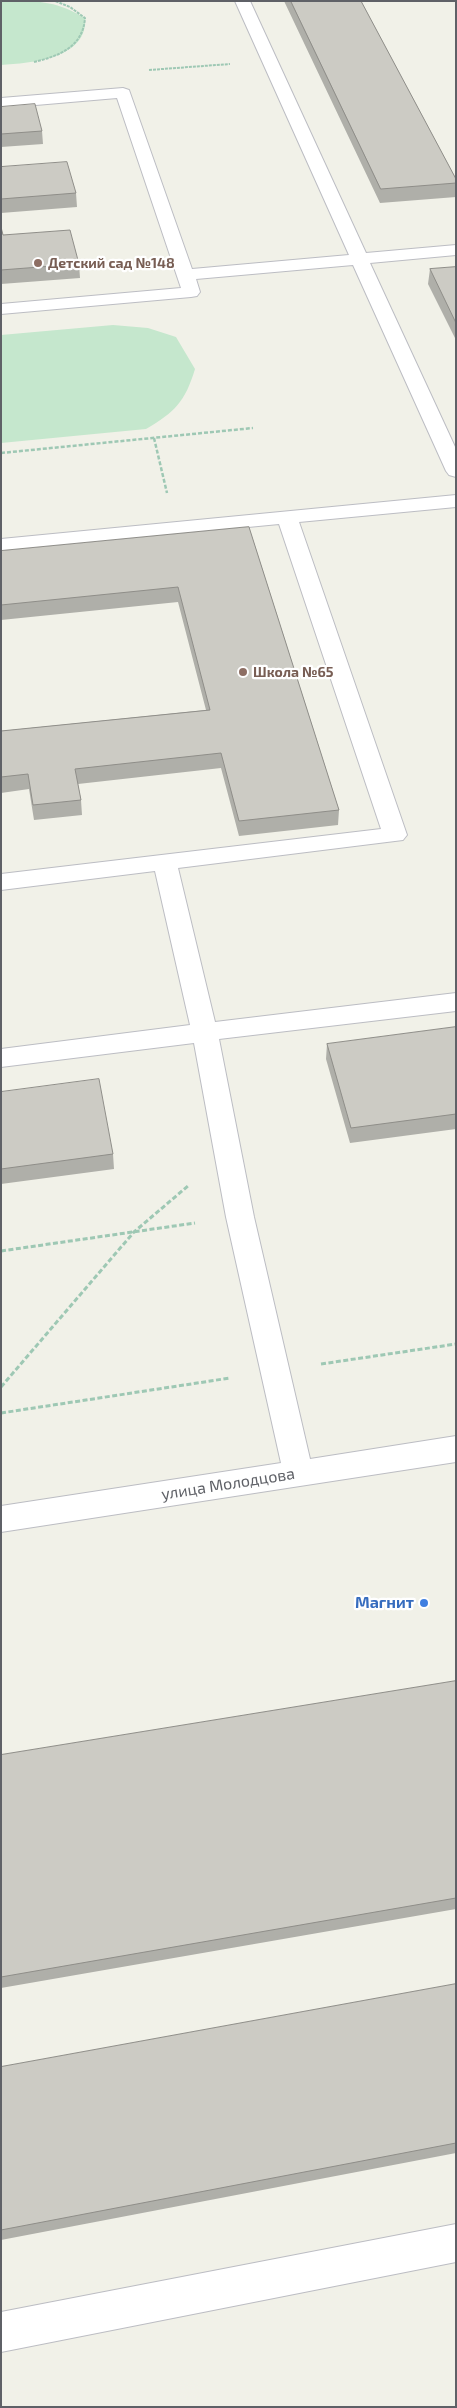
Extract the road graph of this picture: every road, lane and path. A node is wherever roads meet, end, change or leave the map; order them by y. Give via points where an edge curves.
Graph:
1 (55, 1) edge
2 (242, 1) edge
3 (27, 63) dead end
4 (1, 103) edge
5 (456, 250) edge
6 (359, 259) junction
7 (185, 275) junction
8 (1, 309) edge
9 (253, 428) dead end
10 (154, 438) junction
11 (1, 453) edge
12 (456, 472) edge
13 (456, 501) edge
14 (287, 517) junction
15 (176, 528) junction
16 (1, 545) edge
17 (165, 862) junction
18 (1, 882) edge
19 (456, 1002) edge
20 (205, 1032) junction
21 (1, 1058) edge
22 (228, 1152) junction
23 (240, 1217) junction
24 (134, 1232) junction
25 (1, 1251) edge
26 (1, 1387) edge
27 (456, 1449) edge
28 (298, 1473) junction
29 (1, 1519) edge
30 (456, 2243) edge
31 (1, 2332) edge

1 - 3 path via 85,18 86,30 78,42 64,52 46,60
2 - 6 street
4 - 7 street via 123,93
5 - 6 street
6 - 7 street
6 - 12 street
7 - 8 street via 191,292
9 - 10 path
10 - 11 path
10 - 15 path
13 - 14 street
14 - 15 street
14 - 17 street via 395,835
15 - 16 street
17 - 18 street
17 - 20 street
19 - 20 street
20 - 21 street
20 - 22 street
22 - 23 street
22 - 24 path
23 - 24 path
23 - 28 street
24 - 25 path
24 - 26 path
27 - 28 street, улица Молодцова
28 - 29 street, улица Молодцова
30 - 31 street

